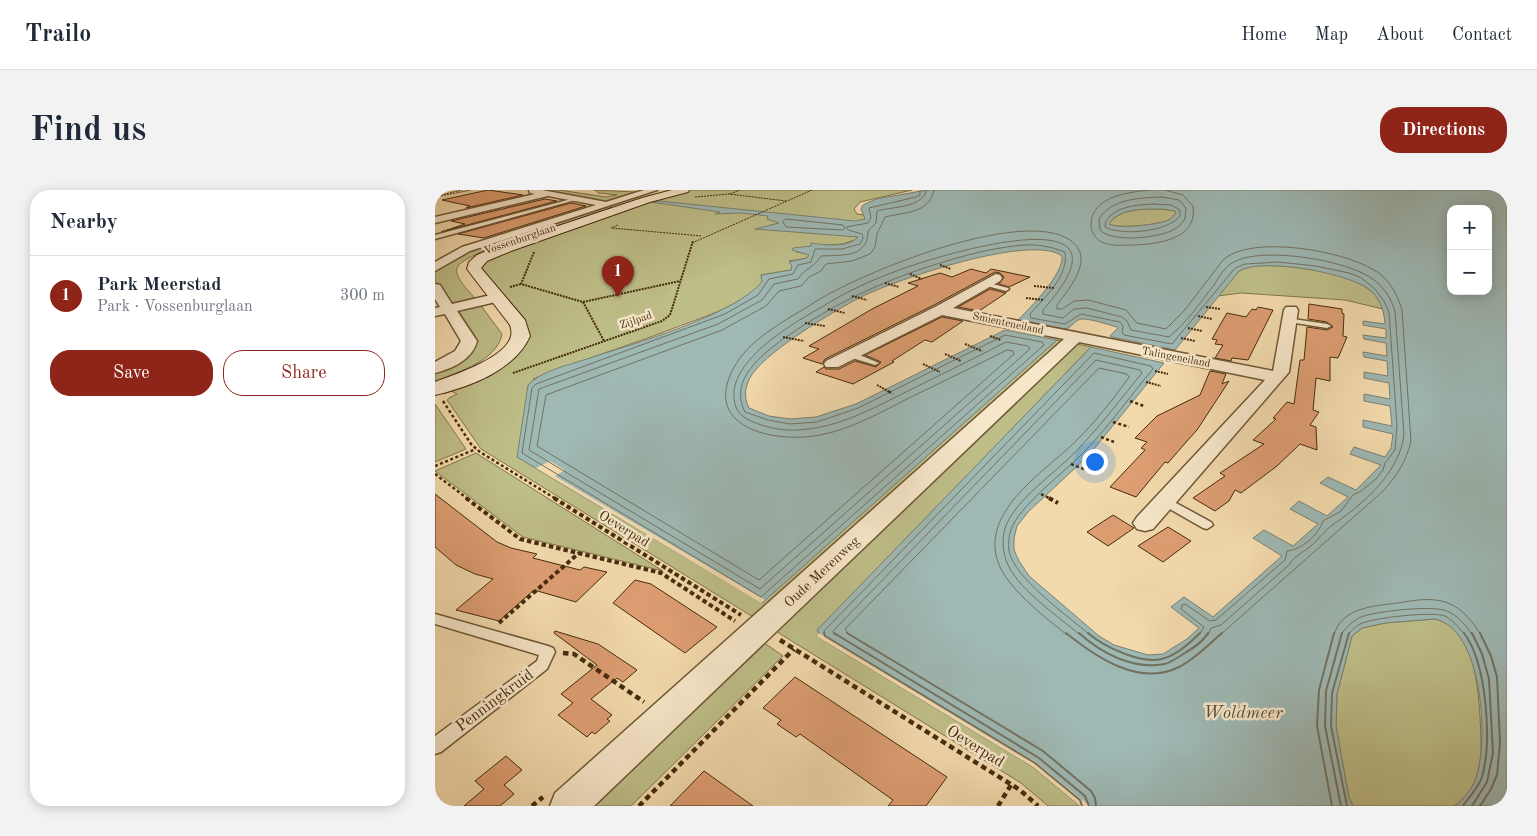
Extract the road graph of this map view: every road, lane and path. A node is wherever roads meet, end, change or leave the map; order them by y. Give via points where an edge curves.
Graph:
1 (462, 190) edge
2 (471, 190) edge
3 (524, 190) edge
4 (623, 190) edge
5 (684, 190) edge
6 (740, 190) edge
7 (811, 190) edge
8 (663, 192) edge
9 (640, 193) junction
10 (547, 194) junction
11 (729, 194) junction
12 (435, 197) edge
13 (577, 199) junction
14 (787, 201) junction
15 (606, 204) junction
16 (624, 206) junction
17 (443, 207) dead end
18 (469, 212) junction
19 (435, 220) edge
20 (625, 222) dead end
21 (703, 236) junction
22 (435, 237) edge
23 (435, 245) edge
24 (536, 247) dead end
25 (466, 250) junction
26 (940, 265) dead end
27 (435, 267) edge
28 (951, 269) dead end
29 (910, 274) dead end
30 (921, 279) dead end
31 (680, 281) junction
32 (885, 283) dead end
33 (996, 284) dead end
34 (1034, 286) dead end
35 (899, 287) dead end
36 (435, 288) edge
37 (1054, 288) dead end
38 (852, 296) dead end
39 (1026, 298) dead end
40 (489, 299) junction
41 (867, 300) dead end
42 (1044, 300) dead end
43 (583, 302) junction
44 (1206, 307) dead end
45 (828, 309) dead end
46 (442, 310) edge
47 (940, 310) junction
48 (1221, 310) dead end
49 (845, 312) dead end
50 (1290, 315) joint
51 (1198, 316) dead end
52 (1212, 319) dead end
53 (805, 323) dead end
54 (825, 326) dead end
55 (1327, 326) dead end
56 (1188, 328) dead end
57 (1202, 331) dead end
58 (985, 334) dead end
59 (783, 337) dead end
60 (1075, 338) junction
61 (1181, 338) dead end
62 (1001, 340) dead end
63 (604, 341) junction
64 (804, 341) dead end
65 (1195, 341) dead end
66 (965, 344) dead end
67 (982, 351) dead end
68 (945, 354) dead end
69 (852, 355) junction
70 (961, 361) dead end
71 (875, 363) dead end
72 (832, 364) dead end
73 (923, 364) dead end
74 (435, 368) edge
75 (1155, 371) dead end
76 (940, 372) dead end
77 (509, 374) dead end
78 (1168, 374) dead end
79 (1277, 377) junction
80 (1146, 382) dead end
81 (435, 383) edge
82 (877, 385) dead end
83 (1161, 386) dead end
84 (437, 393) edge
85 (893, 394) dead end
86 (1130, 402) dead end
87 (1144, 406) dead end
88 (1113, 422) dead end
89 (1129, 427) dead end
90 (1101, 437) dead end
91 (1114, 442) dead end
92 (476, 449) junction
93 (1071, 464) dead end
94 (435, 466) edge
95 (1089, 471) dead end
96 (435, 474) edge
97 (1041, 494) dead end
98 (1165, 501) junction
99 (1058, 503) dead end
100 (1145, 523) dead end
101 (1207, 525) dead end
102 (579, 553) junction
103 (435, 619) edge
104 (759, 630) junction
105 (487, 634) junction
106 (547, 652) junction
107 (647, 705) dead end
108 (436, 743) edge
109 (1011, 785) junction
110 (568, 806) edge
111 (639, 806) edge
112 (998, 806) edge
113 (1038, 806) edge

1 - 12 path
2 - 12 path
3 - 10 street
4 - 9 street
5 - 8 street, Vossenburglaan
6 - 11 path
7 - 14 path, Zijlpad
8 - 9 street, Vossenburglaan
8 - 11 path via 684,199
8 - 16 street, Vossenburglaan
9 - 15 street, Vossenburglaan
10 - 13 street
10 - 18 street
11 - 14 path
13 - 15 street
13 - 22 lane
14 - 21 path, Zijlpad
15 - 16 street, Vossenburglaan
15 - 25 street, Vossenburglaan
16 - 40 street, Vossenburglaan via 482,258 474,269
17 - 18 street
18 - 19 street
20 - 21 path via 611,228
21 - 31 path, Zijlpad via 692,242
23 - 25 street
24 - 43 path via 521,284
25 - 27 street, Vossenburglaan
26 - 28 path
29 - 30 path
31 - 43 path
31 - 63 path, Zijlpad via 667,318
32 - 35 path
33 - 47 street, Smienteneiland
34 - 37 path
36 - 46 street
38 - 41 path
39 - 42 path
40 - 46 street
40 - 81 street, Vossenburglaan via 506,330 505,343 482,362
40 - 84 street, Vossenburglaan via 519,324 522,338 497,361
43 - 63 path
44 - 48 path
45 - 49 path
46 - 74 street via 469,345 458,357
47 - 60 street, Smienteneiland
47 - 69 street, Smienteneiland
50 - 55 lane
50 - 79 street via 1281,372
51 - 52 path
53 - 54 path
56 - 57 path
58 - 62 path
59 - 64 path
60 - 79 street, Talingeneiland
60 - 104 street, Oude Merenweg
61 - 65 path
63 - 77 path, Zijlpad
66 - 67 path
68 - 70 path
69 - 71 lane
69 - 72 street, Smienteneiland
73 - 76 path
75 - 78 path
79 - 98 street
80 - 83 path
82 - 85 path
84 - 92 path
86 - 87 path
88 - 89 path
90 - 91 path
92 - 94 path
92 - 104 path, Oeverpad
93 - 95 path
96 - 102 path, Oeverpad via 520,539
97 - 99 path
98 - 100 street
98 - 101 lane
102 - 104 path, Oeverpad via 661,573
102 - 105 path
103 - 105 lane, Penningkruid
104 - 110 street, Oude Merenweg
105 - 106 lane, Penningkruid
106 - 107 path via 574,654
106 - 108 lane, Penningkruid via 542,665
109 - 111 path, Oeverpad via 794,649
109 - 112 path
109 - 113 path, Oeverpad

